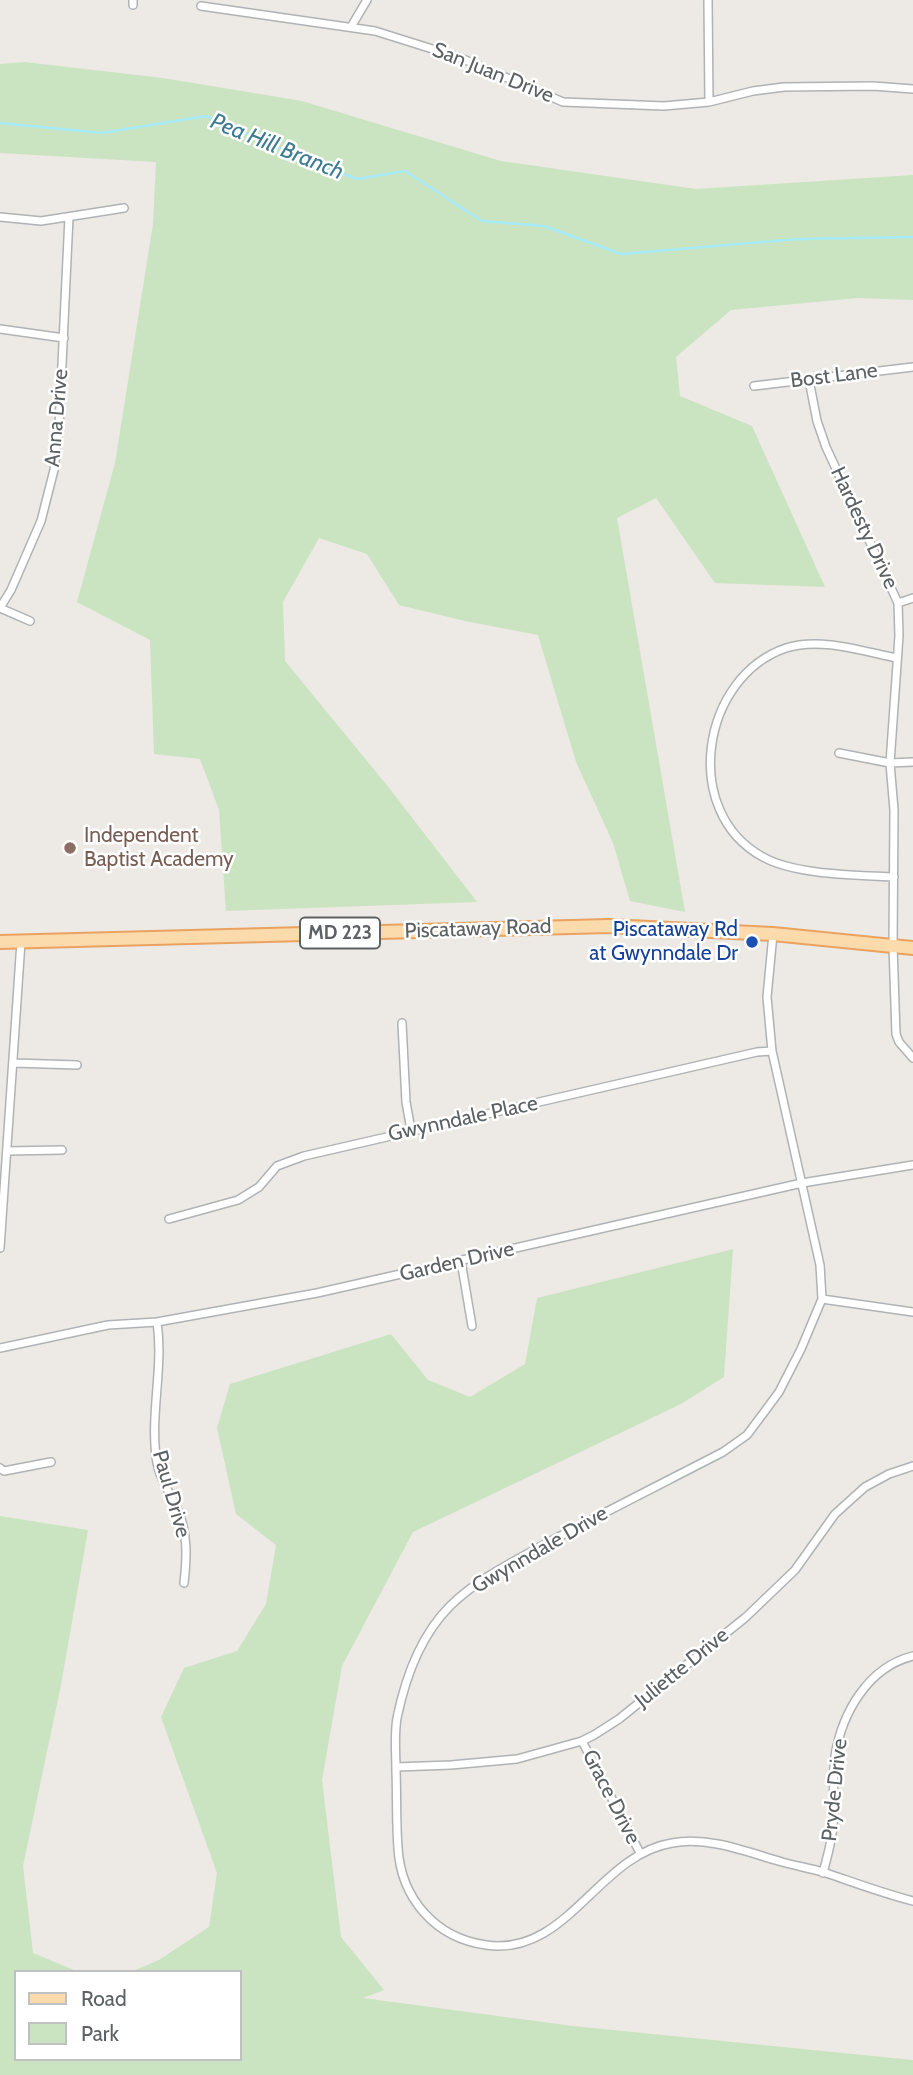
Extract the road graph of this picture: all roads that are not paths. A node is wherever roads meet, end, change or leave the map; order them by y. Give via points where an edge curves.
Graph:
1 (367, 0) edge
2 (708, 0) edge
3 (201, 6) dead end
4 (351, 27) junction
5 (913, 89) edge
6 (709, 102) junction
7 (124, 208) dead end
8 (0, 217) edge
9 (69, 217) junction
10 (0, 329) edge
11 (64, 338) junction
12 (913, 367) edge
13 (809, 380) junction
14 (754, 386) dead end
15 (913, 598) edge
16 (898, 603) junction
17 (0, 608) edge
18 (30, 621) dead end
19 (896, 658) junction
20 (839, 753) dead end
21 (913, 762) edge
22 (890, 763) junction
23 (894, 877) junction
24 (772, 934) junction
25 (0, 942) edge
26 (21, 942) junction
27 (893, 946) junction
28 (913, 948) edge
29 (402, 1023) dead end
30 (772, 1051) junction
31 (913, 1058) edge
32 (14, 1063) junction
33 (77, 1065) dead end
34 (411, 1130) junction
35 (62, 1150) dead end
36 (7, 1151) junction
37 (913, 1165) edge
38 (802, 1183) junction
39 (169, 1219) dead end
40 (0, 1248) edge
41 (461, 1261) junction
42 (822, 1299) junction
43 (913, 1312) edge
44 (158, 1322) junction
45 (471, 1326) dead end
46 (0, 1348) edge
47 (51, 1462) dead end
48 (913, 1466) edge
49 (2, 1469) edge
50 (184, 1583) dead end
51 (913, 1656) edge
52 (582, 1741) junction
53 (397, 1767) junction
54 (640, 1853) junction
55 (823, 1873) junction
56 (913, 1901) edge

1 - 4 street
2 - 6 street
3 - 4 street, San Juan Drive
4 - 6 street, San Juan Drive via 461,58 563,102 664,106
5 - 6 street, San Juan Drive via 785,87
7 - 9 street
8 - 9 street via 41,221
9 - 11 street, Anna Drive
10 - 11 street
11 - 17 street, Anna Drive via 51,485 31,546
12 - 13 street, Bost Lane
13 - 14 street, Bost Lane
13 - 16 street, Hardesty Drive via 821,432
15 - 16 street
16 - 19 street, Hardesty Drive
17 - 18 street
19 - 22 street, Hardesty Drive
19 - 23 street via 832,645 789,647 764,657 726,698 715,726 710,767 714,797 726,821 748,848 763,858 788,867
20 - 22 street
21 - 22 street
22 - 23 street, Hardesty Drive
23 - 27 street, Hardesty Drive
24 - 26 main road, Piscataway Road / MD 223 via 609,926
24 - 27 main road, Piscataway Road / MD 223
24 - 30 street, Gwynndale Drive via 767,997
25 - 26 main road, Piscataway Road / MD 223
26 - 32 street
27 - 28 main road, Piscataway Road / MD 223
27 - 31 street, Hardesty Drive via 897,1034
29 - 34 street
30 - 34 street, Gwynndale Place
30 - 38 street, Gwynndale Drive
32 - 33 street
32 - 36 street
34 - 39 street, Gwynndale Place via 287,1162 238,1200
35 - 36 street
36 - 40 street
37 - 38 street, Garden Drive
38 - 41 street, Garden Drive
38 - 42 street, Gwynndale Drive via 820,1265
41 - 44 street, Garden Drive
41 - 45 street
42 - 43 street
42 - 53 street, Gwynndale Drive via 779,1392 747,1435 723,1452 508,1564 449,1607 412,1665 396,1726
44 - 46 street, Garden Drive via 107,1325
44 - 50 street, Paul Drive via 157,1456 161,1477 182,1521
47 - 49 street
48 - 52 street, Juliette Drive via 865,1487 835,1514 795,1570 746,1618 619,1719
51 - 55 street, Pryde Drive via 880,1672 848,1713 835,1758 833,1825
52 - 53 street, Juliette Drive via 517,1759
52 - 54 street, Grace Drive
53 - 54 street, Gwynndale Drive via 398,1858 406,1887 429,1920 462,1939 503,1946 530,1941
54 - 55 street, Gwynndale Drive via 675,1842 703,1842
55 - 56 street, Gwynndale Drive

